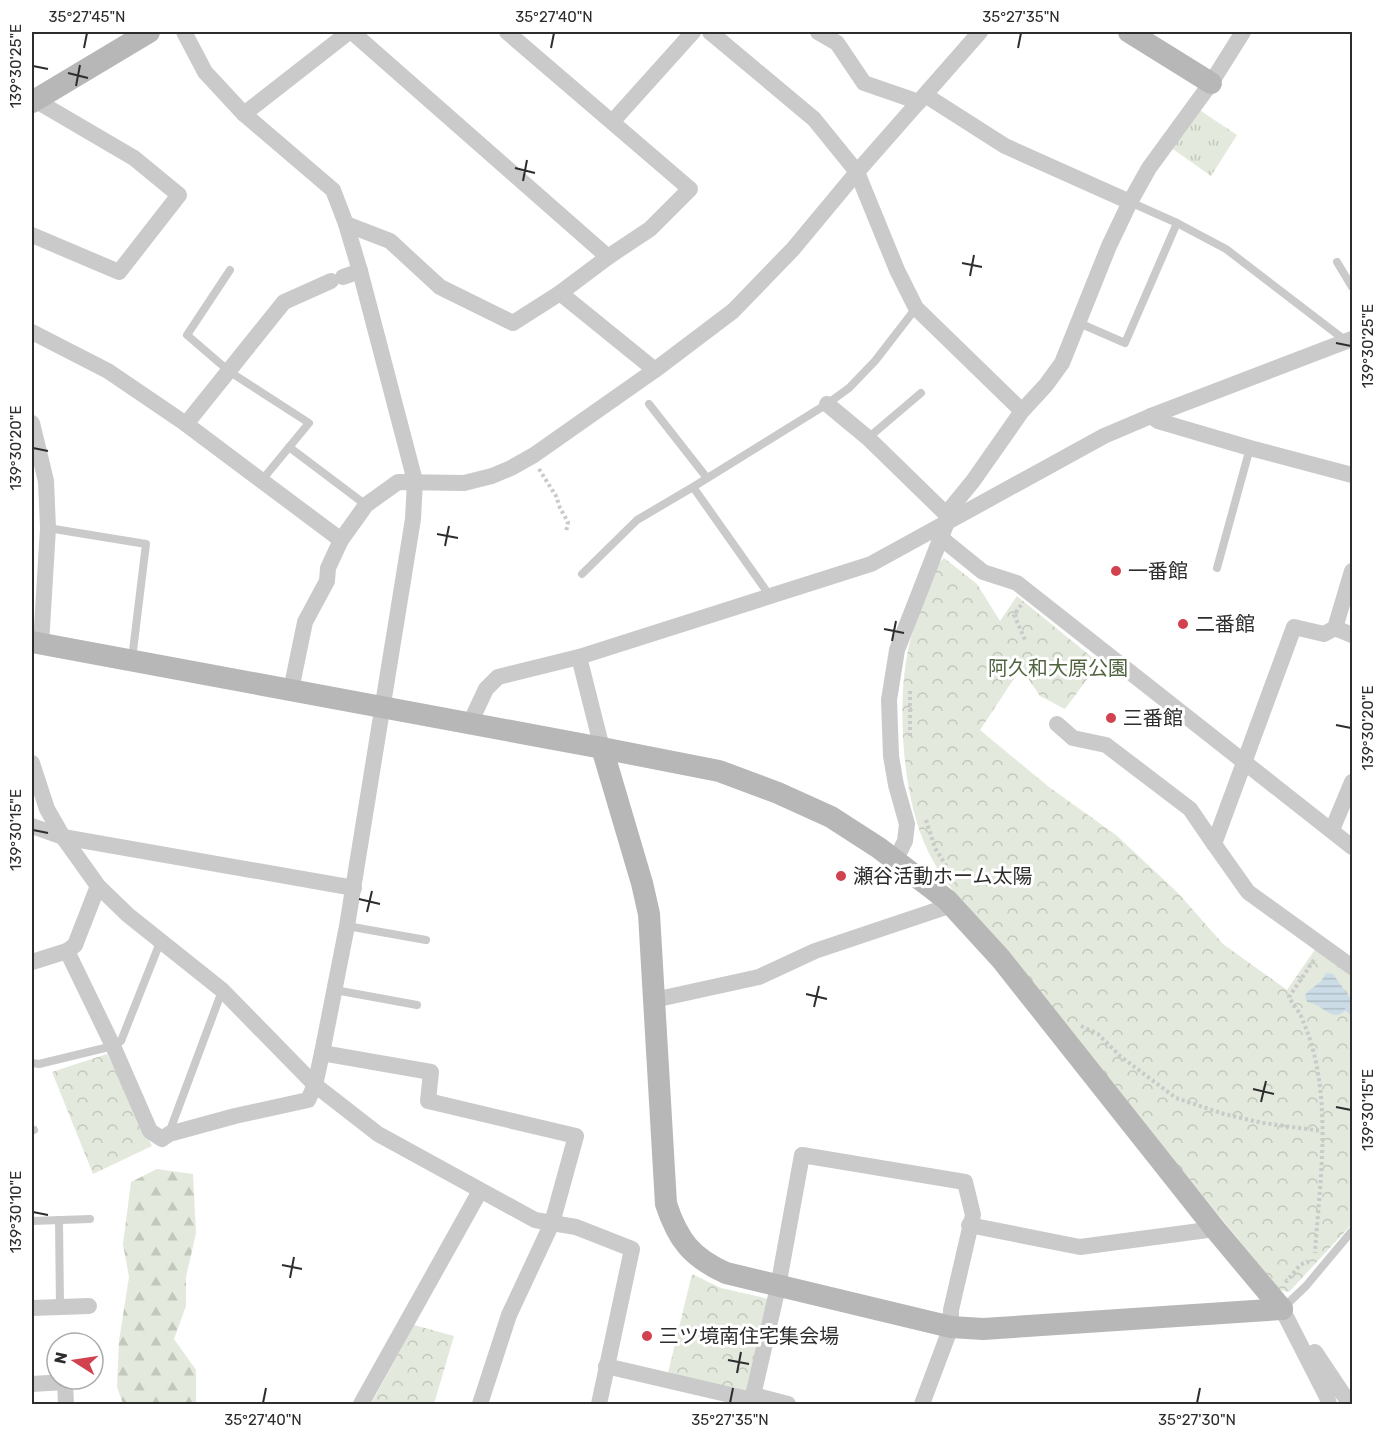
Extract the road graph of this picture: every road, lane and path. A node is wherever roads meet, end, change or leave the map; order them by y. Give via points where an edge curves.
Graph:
1 (149, 32) edge
2 (184, 32) edge
3 (350, 32) edge
4 (507, 32) edge
5 (693, 32) edge
6 (710, 32) edge
7 (818, 32) edge
8 (981, 32) edge
9 (1129, 32) edge
10 (1243, 32) edge
11 (1211, 83) junction
12 (922, 99) junction
13 (33, 101) edge
14 (244, 114) junction
15 (613, 121) junction
16 (857, 172) junction
17 (1130, 202) junction
18 (1177, 223) junction
19 (346, 224) junction
20 (32, 235) edge
21 (608, 257) junction
22 (1337, 262) dead end
23 (230, 270) dead end
24 (360, 271) junction
25 (1353, 287) edge
26 (560, 293) junction
27 (916, 308) junction
28 (1080, 323) junction
29 (32, 332) edge
30 (1350, 340) edge
31 (655, 370) junction
32 (230, 372) junction
33 (921, 393) dead end
34 (649, 404) dead end
35 (827, 404) junction
36 (1022, 411) junction
37 (1150, 416) junction
38 (32, 423) edge
39 (186, 424) junction
40 (868, 438) junction
41 (289, 447) junction
42 (1250, 448) junction
43 (530, 456) junction
44 (1353, 475) edge
45 (707, 478) junction
46 (262, 480) junction
47 (39, 481) edge
48 (415, 481) junction
49 (693, 487) junction
50 (366, 505) junction
51 (945, 524) junction
52 (48, 528) junction
53 (566, 532) dead end
54 (342, 540) junction
55 (1217, 568) dead end
56 (1353, 571) edge
57 (582, 574) dead end
58 (770, 596) junction
59 (1019, 627) dead end
60 (1335, 628) junction
61 (1353, 635) edge
62 (1026, 642) dead end
63 (36, 643) edge
64 (579, 657) junction
65 (132, 662) junction
66 (910, 688) dead end
67 (291, 690) junction
68 (383, 707) junction
69 (470, 723) junction
70 (1057, 724) dead end
71 (910, 737) dead end
72 (602, 748) junction
73 (1244, 760) junction
74 (32, 763) edge
75 (1353, 782) edge
76 (924, 815) dead end
77 (32, 826) edge
78 (1332, 831) junction
79 (63, 837) junction
80 (1214, 844) junction
81 (1353, 847) edge
82 (896, 859) junction
83 (98, 886) junction
84 (354, 888) junction
85 (957, 896) junction
86 (347, 926) junction
87 (161, 940) junction
88 (426, 940) dead end
89 (1322, 946) junction
90 (67, 951) junction
91 (32, 962) edge
92 (1353, 968) edge
93 (222, 990) junction
94 (335, 990) junction
95 (654, 1000) junction
96 (417, 1005) dead end
97 (1078, 1025) dead end
98 (113, 1046) junction
99 (322, 1053) junction
100 (32, 1063) edge
101 (315, 1085) junction
102 (1322, 1131) junction
103 (169, 1134) junction
104 (480, 1191) junction
105 (90, 1219) dead end
106 (59, 1220) junction
107 (32, 1221) edge
108 (552, 1223) junction
109 (969, 1225) junction
110 (1215, 1229) junction
111 (1353, 1231) edge
112 (1315, 1258) dead end
113 (778, 1287) junction
114 (89, 1306) dead end
115 (60, 1307) junction
116 (32, 1308) edge
117 (1282, 1309) junction
118 (951, 1327) junction
119 (1302, 1345) junction
120 (606, 1366) junction
121 (32, 1384) edge
122 (753, 1395) junction
123 (1353, 1398) edge
124 (66, 1404) edge
125 (362, 1404) edge
126 (480, 1404) edge
127 (598, 1404) edge
128 (788, 1404) edge
129 (922, 1404) edge
130 (1329, 1404) edge

1 - 13 street
2 - 14 street via 206,72
3 - 14 street
3 - 21 street
4 - 15 street
5 - 15 street
6 - 16 street via 814,119
7 - 12 street via 837,43 864,83
8 - 12 street
9 - 11 street
10 - 11 street
11 - 17 street via 1149,168
12 - 16 street
12 - 17 street via 1005,146
13 - 20 street via 134,158 179,195 119,272
14 - 19 street via 333,190
15 - 21 street via 690,189 650,230
16 - 27 street
16 - 31 street via 793,249 733,311
17 - 18 lane
17 - 28 street
18 - 28 lane via 1125,343
18 - 30 lane via 1226,249
19 - 24 street
19 - 26 street via 390,241 440,287 513,323
21 - 26 street
22 - 25 lane
23 - 32 lane via 187,334
24 - 32 street via 284,303
24 - 48 street
26 - 31 street
27 - 35 lane via 875,361
27 - 36 street
28 - 36 street via 1062,363
29 - 39 street via 108,371
30 - 37 street
31 - 43 street
32 - 39 street
32 - 41 lane via 309,423
33 - 40 lane
34 - 45 lane
35 - 40 street
35 - 45 lane
36 - 51 street
37 - 42 street
37 - 51 street via 1104,436
38 - 47 street
39 - 46 street
40 - 51 street
41 - 46 lane
41 - 50 lane
42 - 44 street
42 - 55 lane
43 - 48 street via 492,476 464,483
43 - 53 path via 556,496 568,522
45 - 49 lane
46 - 54 street
47 - 52 street
48 - 50 street via 398,482
48 - 68 street via 413,519
49 - 57 lane via 637,520
49 - 58 lane
50 - 54 street
51 - 58 street via 871,564
51 - 73 street via 983,572 1017,583
51 - 82 street via 897,650 889,700 891,756 908,824
52 - 63 street
52 - 65 lane via 146,544
54 - 67 street via 328,568 327,581 305,622
56 - 60 street
58 - 64 street
59 - 62 path
60 - 61 street
60 - 73 street via 1324,634 1294,627
63 - 65 street
64 - 69 street via 498,677 486,689
64 - 72 street
65 - 67 street
66 - 71 path
67 - 68 street
68 - 69 street
68 - 84 street
69 - 72 street
70 - 80 street via 1073,738 1106,745 1190,809
72 - 82 street via 718,771 778,793 831,817
72 - 95 street via 649,914
73 - 78 street
73 - 80 street
74 - 79 street via 47,809
75 - 78 street
76 - 85 path
77 - 79 street
78 - 81 street
79 - 83 street
79 - 84 street
80 - 89 street via 1248,892
82 - 85 street
83 - 87 street
83 - 90 street via 75,945
84 - 86 street
85 - 95 street via 759,977
85 - 110 street via 1001,959
86 - 88 lane
86 - 94 street
87 - 93 street
87 - 98 lane via 121,1041
89 - 92 street
89 - 102 path via 1289,997 1303,1019 1315,1056
90 - 91 street
90 - 98 street
93 - 101 street
93 - 103 lane
94 - 96 lane
94 - 99 street
95 - 113 street via 666,1204 674,1228 707,1265
97 - 102 path via 1098,1034 1120,1056 1176,1098 1263,1123
98 - 100 lane
98 - 103 street via 150,1131 162,1139
99 - 101 street
99 - 108 street via 431,1072 428,1101 576,1136
101 - 103 street via 308,1100
101 - 104 street via 378,1134
102 - 112 path
104 - 108 street via 535,1220
104 - 125 street
105 - 106 lane
106 - 107 lane
106 - 115 lane
108 - 120 street via 576,1227 632,1249
108 - 126 street via 509,1315
109 - 110 street via 1080,1247
109 - 113 street via 973,1215 965,1182 802,1155
109 - 118 street
110 - 117 street
111 - 117 lane
113 - 118 street
113 - 122 street
114 - 115 street
115 - 116 street
117 - 118 street via 983,1329
117 - 119 street
118 - 129 street
119 - 123 street via 1312,1347 1345,1397
119 - 130 street
120 - 122 street via 752,1401
120 - 127 street
121 - 124 street via 65,1382
122 - 128 street

